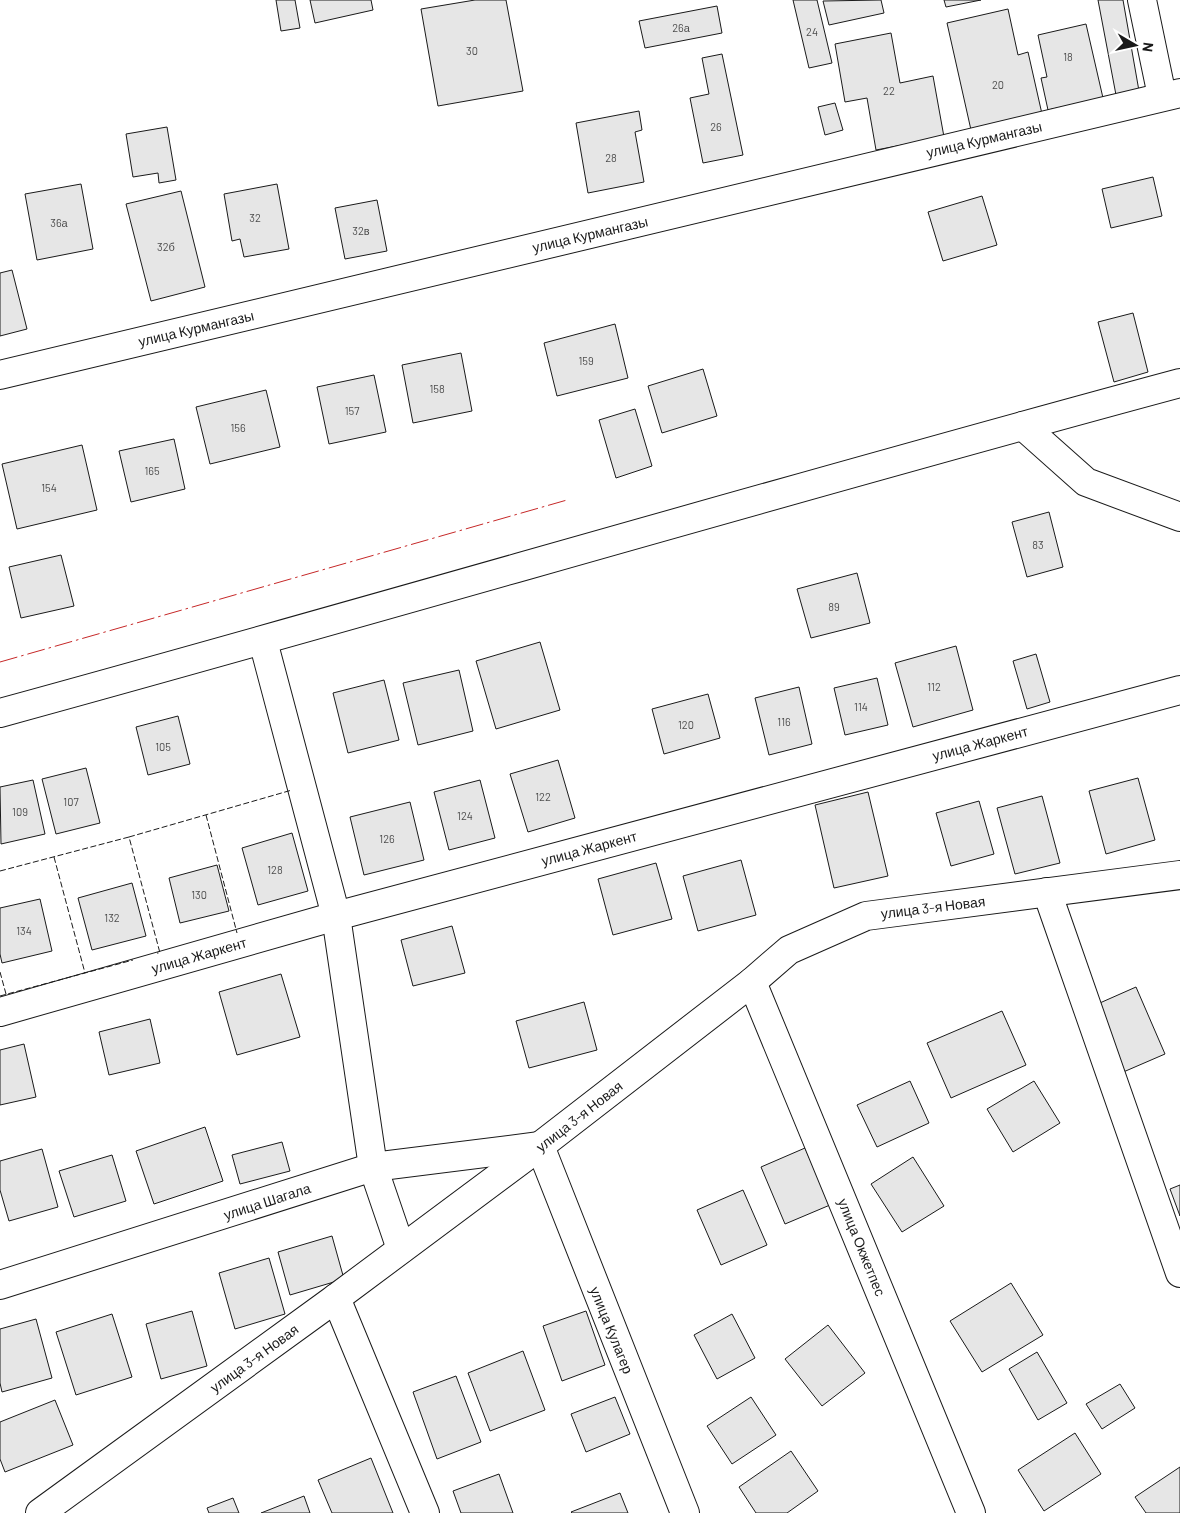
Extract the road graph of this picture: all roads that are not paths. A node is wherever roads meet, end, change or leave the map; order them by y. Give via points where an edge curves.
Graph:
1 (1142, 0) edge
2 (1171, 94) edge
3 (0, 375) edge
4 (1180, 383) edge
5 (1023, 426) junction
6 (1180, 518) edge
7 (263, 640) junction
8 (1180, 690) edge
9 (0, 713) edge
10 (1180, 875) edge
11 (1047, 892) junction
12 (336, 916) junction
13 (752, 982) junction
14 (0, 1012) edge
15 (540, 1146) junction
16 (373, 1167) junction
17 (402, 1249) junction
18 (1180, 1273) edge
19 (0, 1286) edge
20 (336, 1298) junction
21 (40, 1513) edge
22 (425, 1513) edge
23 (685, 1513) edge
24 (972, 1513) edge

1 - 2 street
2 - 3 street, улица Курмангазы
4 - 5 street
5 - 6 street via 1086,482
5 - 7 street
7 - 9 street
7 - 12 street
8 - 12 street, улица Жаркент
10 - 11 street, улица 3-я Новая
11 - 13 street, улица 3-я Новая via 866,916 789,950
11 - 18 street
12 - 14 street, улица Жаркент
12 - 16 street
13 - 15 street, улица 3-я Новая
13 - 24 street, улица Окжетпес
15 - 16 street, улица Шагала
15 - 17 street, улица 3-я Новая
15 - 23 street, улица Кулагер
16 - 17 street
16 - 19 street, улица Шагала
17 - 20 street, улица 3-я Новая
20 - 21 street, улица 3-я Новая
20 - 22 street

